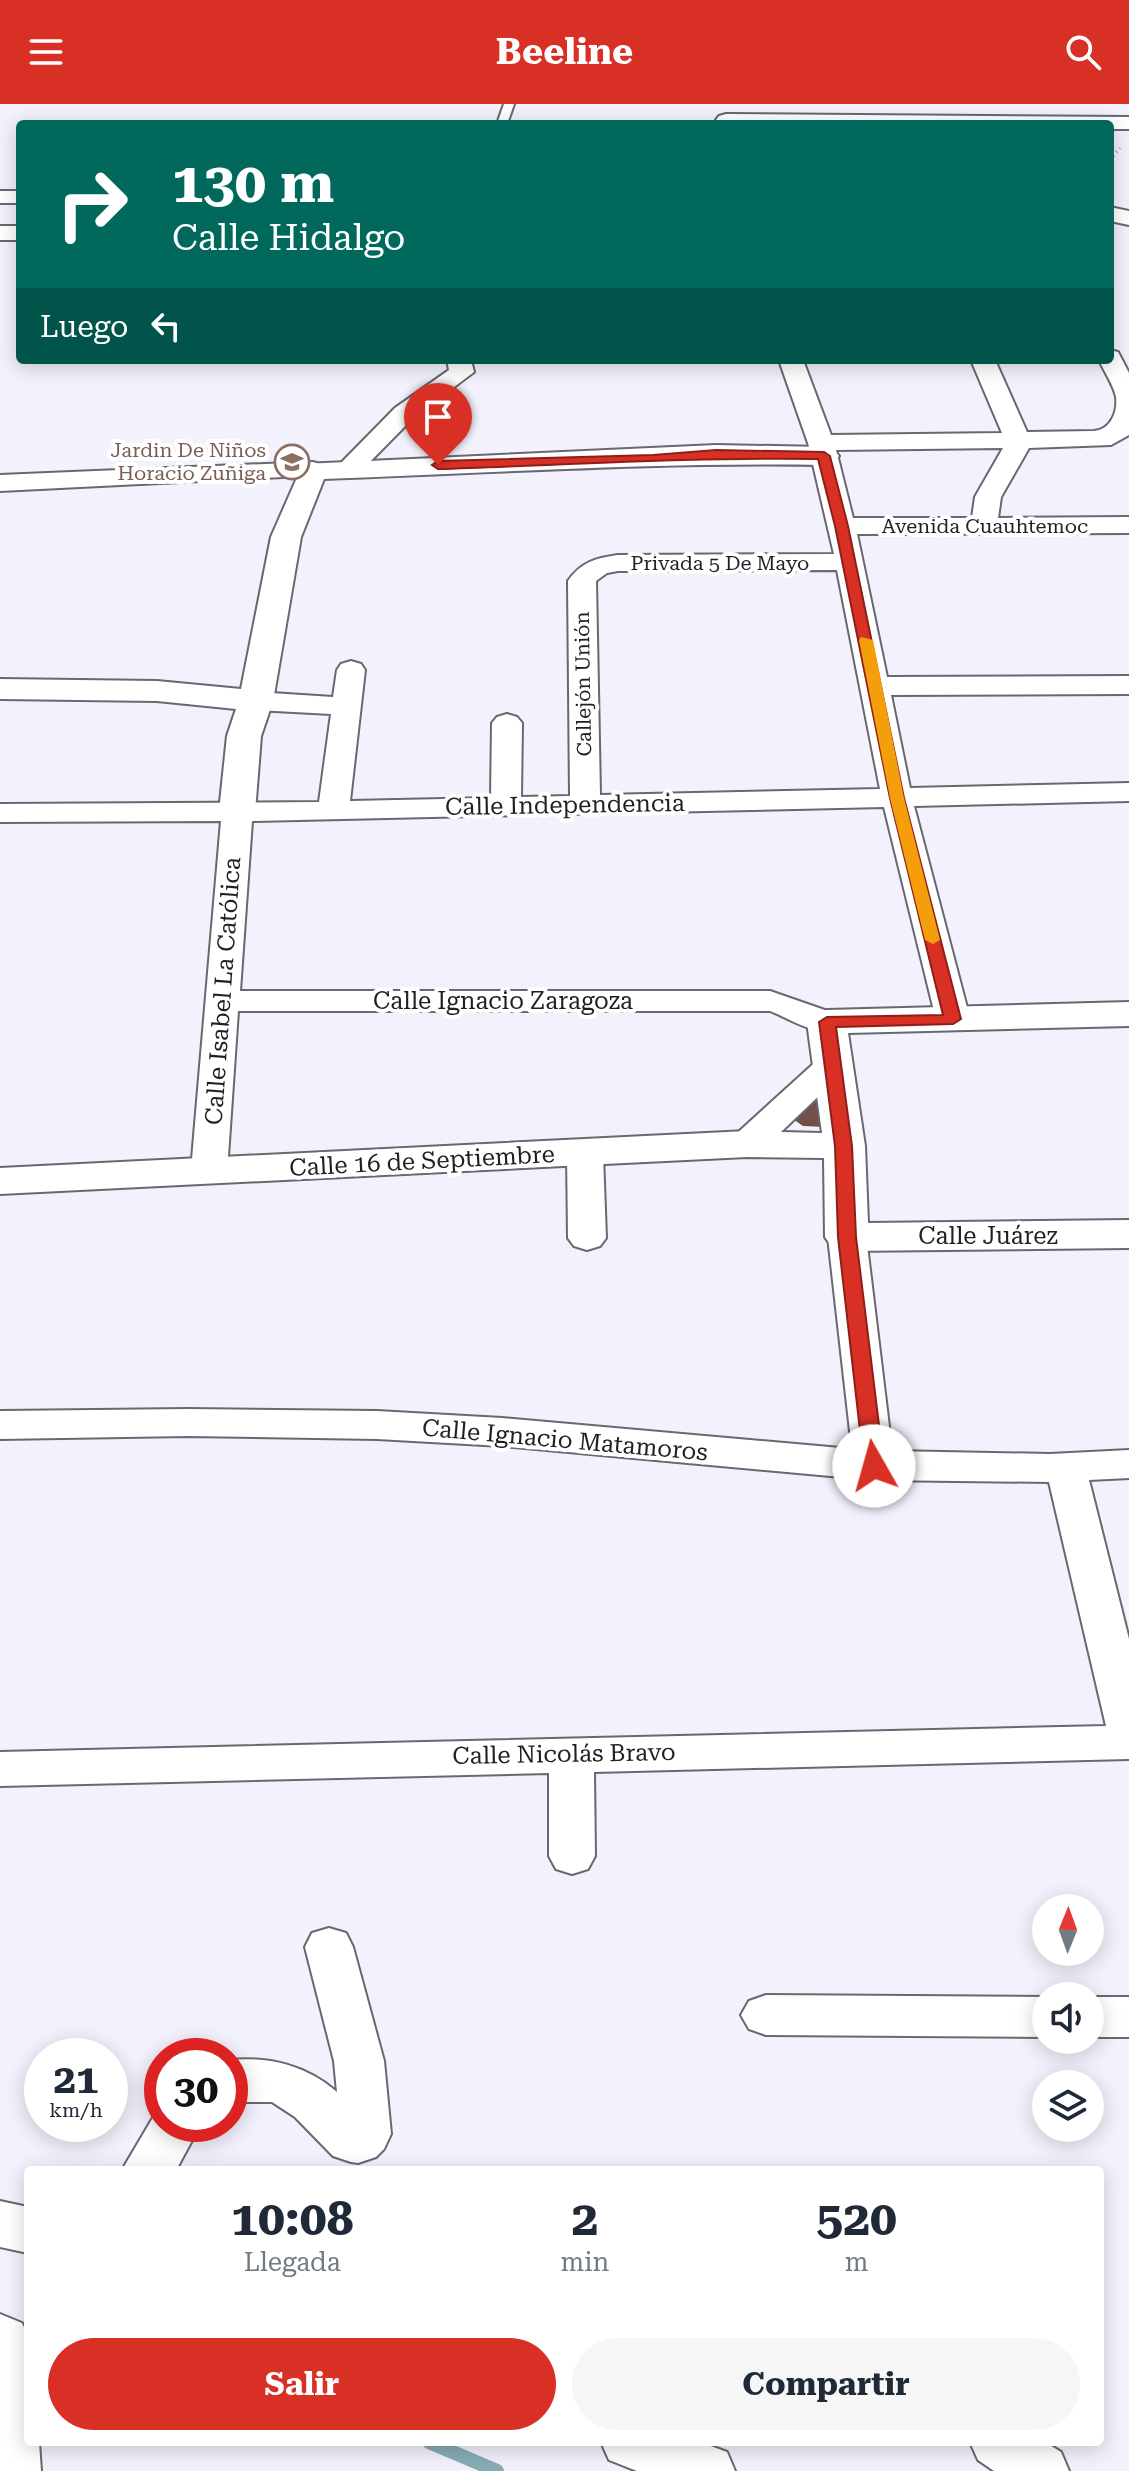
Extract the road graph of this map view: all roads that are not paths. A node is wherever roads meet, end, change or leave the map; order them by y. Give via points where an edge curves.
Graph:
1 (726, 116) edge
2 (956, 120) edge
3 (467, 364) edge
4 (792, 364) edge
5 (985, 364) edge
6 (1114, 364) edge
7 (1128, 392) edge
8 (1019, 442) junction
9 (822, 450) junction
10 (350, 468) junction
11 (313, 470) junction
12 (0, 483) edge
13 (984, 525) junction
14 (1129, 525) edge
15 (842, 526) junction
16 (849, 562) junction
17 (593, 569) joint
18 (351, 670) dead end
19 (1129, 685) edge
20 (876, 686) junction
21 (0, 689) edge
22 (256, 701) junction
23 (345, 706) junction
24 (507, 723) dead end
25 (1129, 792) edge
26 (897, 798) junction
27 (585, 804) junction
28 (506, 807) junction
29 (333, 811) junction
30 (237, 812) junction
31 (0, 813) edge
32 (223, 1001) junction
33 (1129, 1014) edge
34 (953, 1019) junction
35 (827, 1022) junction
36 (833, 1064) junction
37 (747, 1144) junction
38 (844, 1146) junction
39 (585, 1154) junction
40 (209, 1171) junction
41 (0, 1181) edge
42 (1129, 1234) edge
43 (847, 1237) junction
44 (587, 1238) dead end
45 (0, 1425) edge
46 (1129, 1464) edge
47 (874, 1466) junction
48 (1066, 1468) junction
49 (1129, 1729) edge
50 (1129, 1742) edge
51 (571, 1754) junction
52 (0, 1769) edge
53 (572, 1856) dead end
54 (329, 1947) dead end
55 (766, 2015) dead end
56 (1032, 2017) edge
57 (1104, 2017) edge
58 (1129, 2017) edge
59 (248, 2080) edge
60 (165, 2142) edge
61 (150, 2166) edge
62 (0, 2224) edge
63 (24, 2229) edge
64 (1, 2355) edge
65 (640, 2446) edge
66 (1004, 2446) edge
67 (9, 2471) edge
68 (707, 2471) edge
69 (1041, 2471) edge

1 - 2 street
3 - 10 street via 404,413
4 - 9 street
5 - 8 street
6 - 7 street
7 - 8 street via 1122,428 1106,438
8 - 9 street
8 - 13 street via 988,497
9 - 10 street
9 - 15 street
10 - 11 street
11 - 12 street
11 - 22 street via 286,537
13 - 14 street, Avenida Cuauhtemoc
13 - 15 street, Avenida Cuauhtemoc
15 - 16 street
16 - 17 street, Privada 5 De Mayo via 618,563
16 - 20 street
17 - 27 street, Callejón Unión via 582,581
18 - 23 street
19 - 20 street
20 - 26 street
21 - 22 street via 157,691
22 - 23 street
22 - 30 street via 244,736
23 - 29 street
24 - 28 street
25 - 26 street, Calle Independencia
26 - 27 street, Calle Independencia
26 - 34 street
27 - 28 street, Calle Independencia
28 - 29 street, Calle Independencia
29 - 30 street, Calle Independencia
30 - 31 street, Calle Independencia
30 - 32 street, Calle Isabel La Católica
32 - 35 street, Calle Ignacio Zaragoza via 782,1002 808,1018
32 - 40 street, Calle Isabel La Católica
33 - 34 street
34 - 35 street
35 - 36 street
36 - 37 street
36 - 38 street
37 - 38 street, Calle 16 de Septiembre
37 - 39 street, Calle 16 de Septiembre
38 - 43 street
39 - 40 street, Calle 16 de Septiembre
39 - 44 street
40 - 41 street, Calle 16 de Septiembre
42 - 43 street, Calle Juárez
43 - 47 street
45 - 47 street, Calle Ignacio Matamoros via 391,1426
46 - 48 street, Calle Ignacio Matamoros
47 - 48 street, Calle Ignacio Matamoros
48 - 49 street
50 - 51 street, Calle Nicolás Bravo
51 - 52 street, Calle Nicolás Bravo
51 - 53 street
54 - 59 street via 359,2061 366,2134 351,2140 312,2098 264,2080
55 - 56 street
57 - 58 street
60 - 61 street
62 - 63 street
64 - 67 street
65 - 68 street
66 - 69 street

